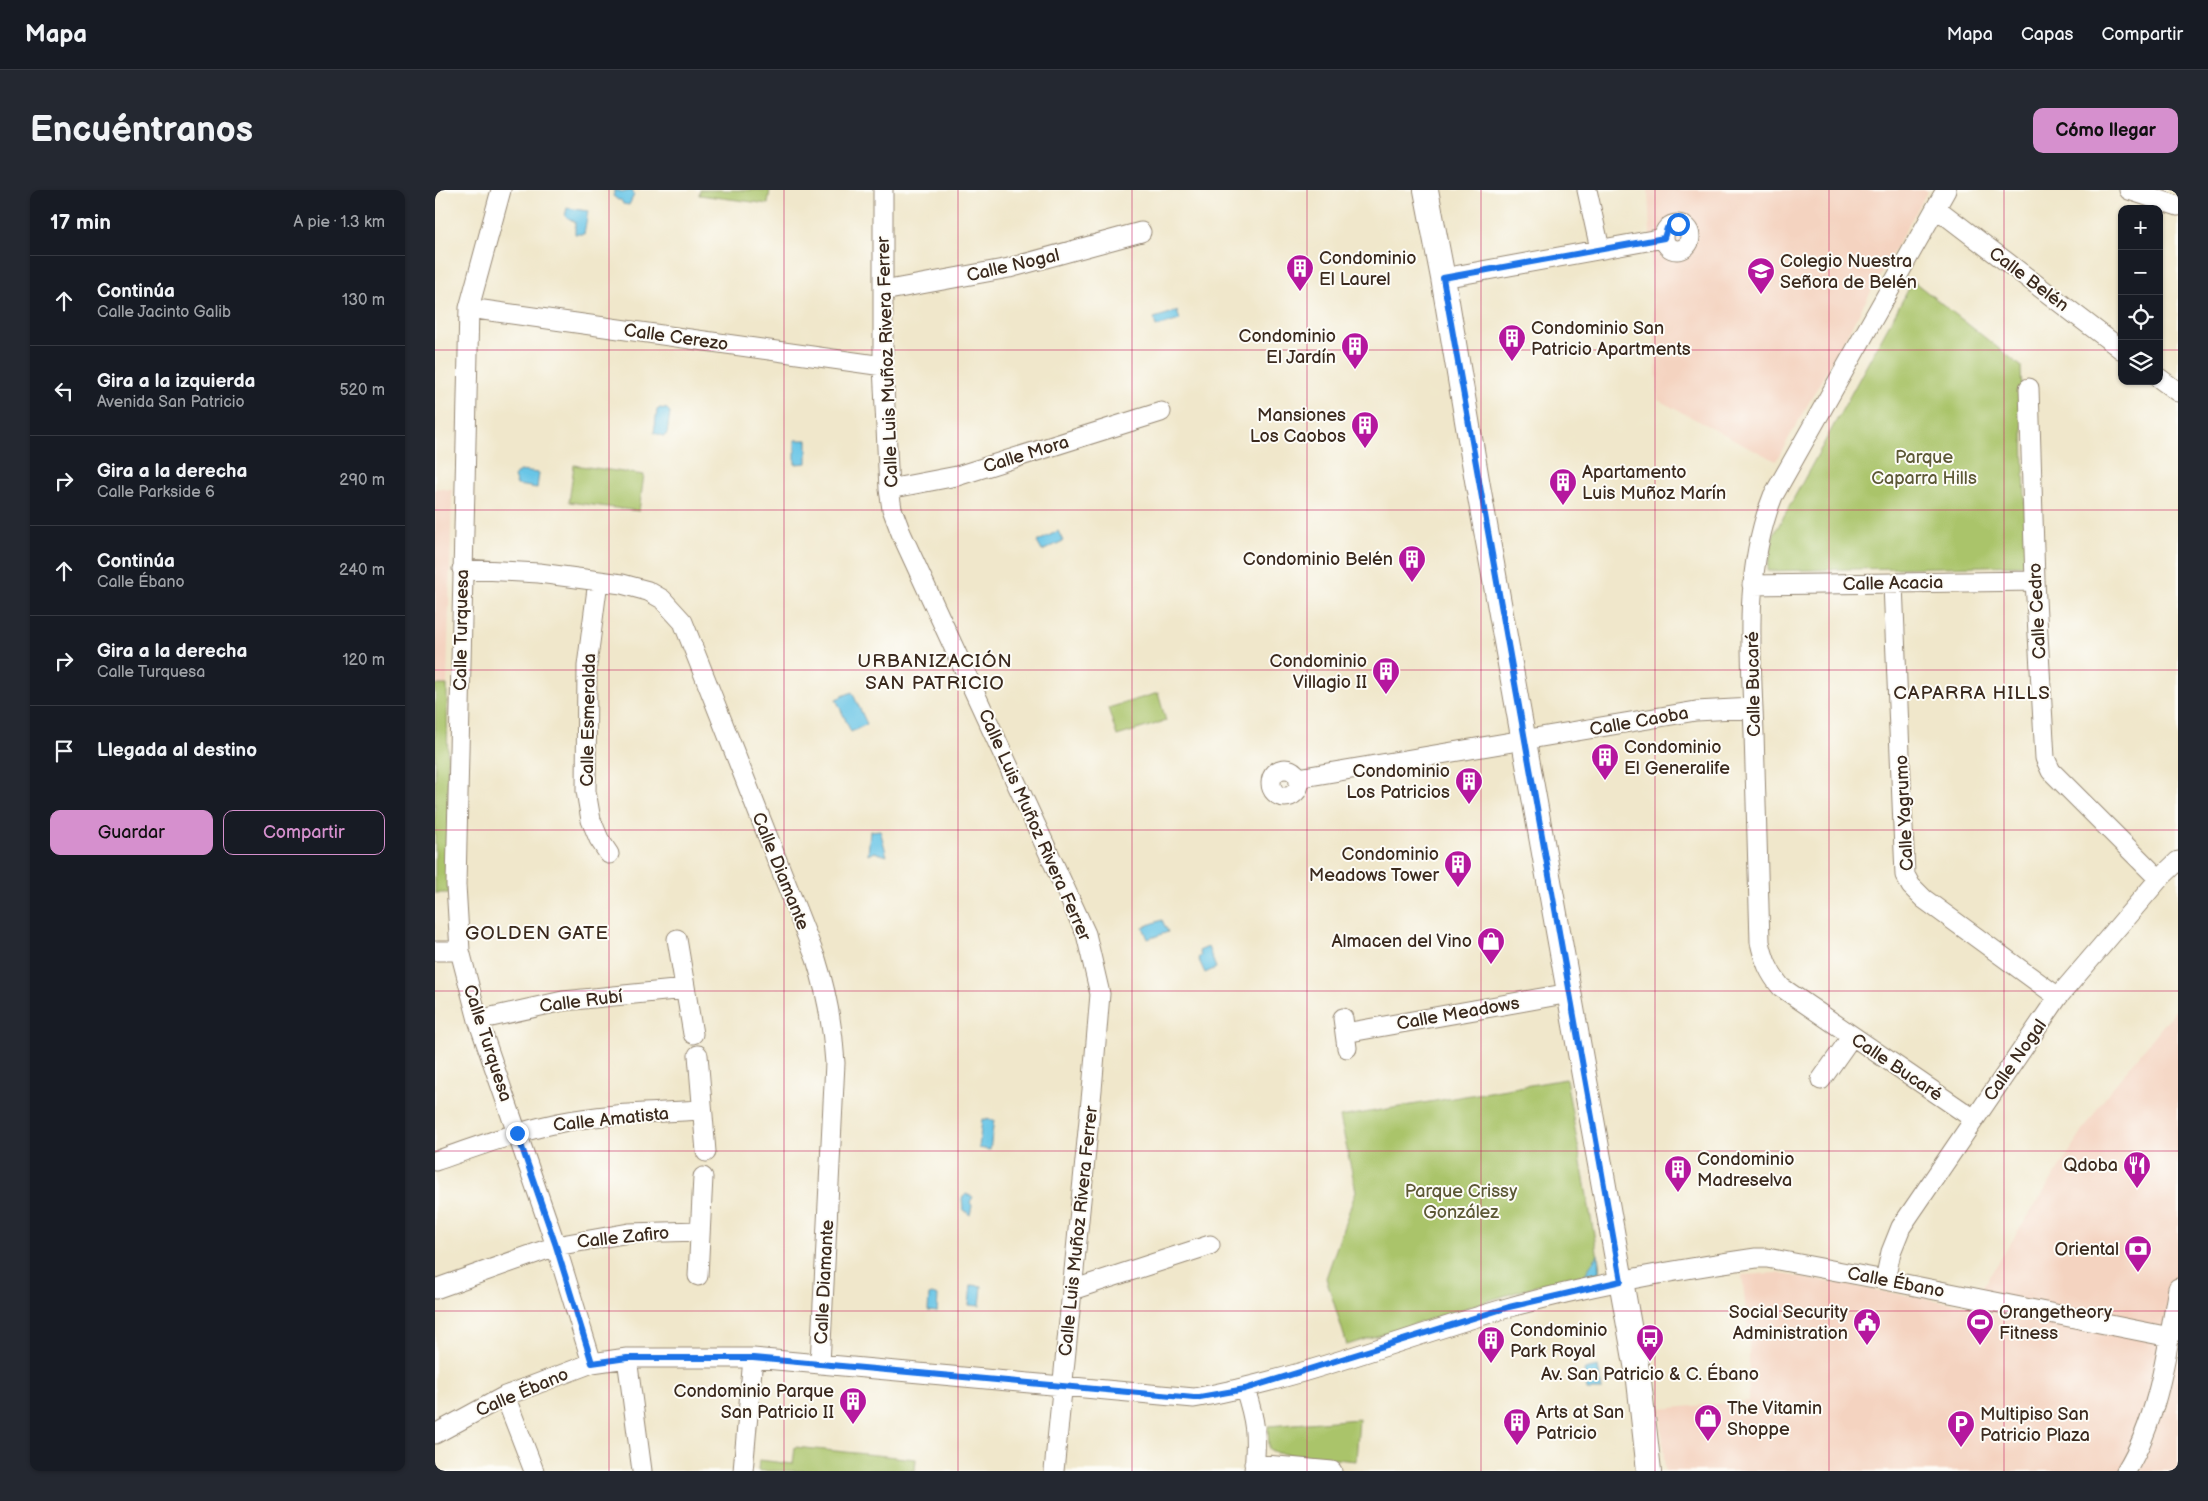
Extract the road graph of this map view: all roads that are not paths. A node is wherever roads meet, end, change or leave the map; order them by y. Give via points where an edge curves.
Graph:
1 (501, 190) edge
2 (883, 190) edge
3 (1426, 190) edge
4 (1587, 190) edge
5 (1946, 190) edge
6 (2129, 190) edge
7 (2178, 206) edge
8 (1936, 208) junction
9 (1141, 232) dead end
10 (1664, 238) dead end
11 (1600, 249) junction
12 (1443, 278) junction
13 (883, 291) junction
14 (469, 308) junction
15 (2118, 347) edge
16 (883, 366) junction
17 (2163, 381) edge
18 (2029, 388) dead end
19 (2178, 392) edge
20 (1161, 412) dead end
21 (889, 489) junction
22 (462, 569) junction
23 (2035, 580) junction
24 (598, 581) junction
25 (1893, 584) junction
26 (1752, 585) junction
27 (1753, 708) junction
28 (1525, 741) junction
29 (1298, 778) dead end
30 (609, 854) dead end
31 (2178, 861) edge
32 (2159, 879) junction
33 (677, 939) dead end
34 (435, 951) edge
35 (460, 951) junction
36 (685, 990) junction
37 (1570, 993) junction
38 (2058, 997) junction
39 (478, 1020) junction
40 (1345, 1033) dead end
41 (693, 1034) dead end
42 (1852, 1036) junction
43 (698, 1055) dead end
44 (1821, 1080) dead end
45 (702, 1110) junction
46 (1974, 1119) junction
47 (517, 1133) junction
48 (707, 1152) dead end
49 (435, 1161) edge
50 (703, 1177) dead end
51 (699, 1231) junction
52 (1210, 1245) dead end
53 (556, 1246) junction
54 (698, 1276) dead end
55 (1885, 1280) junction
56 (1621, 1281) junction
57 (2178, 1288) edge
58 (435, 1289) edge
59 (1072, 1290) junction
60 (2169, 1337) junction
61 (627, 1358) junction
62 (753, 1358) junction
63 (592, 1363) junction
64 (819, 1364) junction
65 (1062, 1387) junction
66 (1245, 1389) junction
67 (505, 1396) junction
68 (435, 1434) edge
69 (2135, 1466) edge
70 (1254, 1467) edge
71 (534, 1471) edge
72 (642, 1471) edge
73 (743, 1471) edge
74 (1054, 1471) edge
75 (1332, 1471) edge
76 (1649, 1471) edge

1 - 14 street, Calle Turquesa
2 - 13 street, Calle Luis Muñoz Rivera Ferrer
3 - 12 main road
4 - 11 street
5 - 8 street, Calle Bucaré
6 - 7 street
8 - 15 street, Calle Belén
8 - 26 street, Calle Bucaré via 1773,496 1758,541
9 - 13 street, Calle Nogal via 1009,268
10 - 11 street
11 - 12 street
12 - 28 main road
13 - 16 street, Calle Luis Muñoz Rivera Ferrer
14 - 16 street, Calle Cerezo
14 - 22 street, Calle Turquesa
16 - 21 street, Calle Luis Muñoz Rivera Ferrer
17 - 19 street
18 - 23 street, Calle Cedro
20 - 21 street, Calle Mora via 957,476
21 - 59 street, Calle Luis Muñoz Rivera Ferrer via 901,533 1087,934 1095,968 1100,994
22 - 24 street, Calle Diamante via 539,573
22 - 35 street, Calle Turquesa via 455,885
23 - 25 street, Calle Acacia
23 - 32 street, Calle Cedro via 2045,758 2051,771
24 - 30 street, Calle Esmeralda via 587,666 586,791 591,820
24 - 64 street, Calle Diamante via 648,591 662,599 683,622 825,986 835,1063
25 - 26 street, Calle Acacia
25 - 38 street, Calle Yagrumo via 1905,874 1924,899
26 - 27 street, Calle Bucaré
27 - 28 street, Calle Caoba via 1696,711
27 - 42 street, Calle Bucaré via 1763,958 1781,987
28 - 29 street, Calle Caoba
28 - 37 main road
31 - 32 street, Calle Nogal
32 - 38 street, Calle Nogal
33 - 36 street
34 - 35 street
35 - 39 street, Calle Turquesa
36 - 39 street, Calle Rubí via 563,1002
36 - 41 street
37 - 40 street, Calle Meadows
37 - 56 main road
38 - 46 street, Calle Nogal
39 - 47 street, Calle Turquesa
42 - 44 street
42 - 46 street, Calle Bucaré
43 - 45 street
45 - 47 street, Calle Amatista via 601,1116
45 - 48 street
46 - 55 street, Calle Nogal via 1901,1227
47 - 49 street, Calle Amatista
47 - 53 street, Calle Turquesa
50 - 51 street
51 - 53 street, Calle Zafiro via 629,1233
51 - 54 street
52 - 59 street
53 - 58 street, Calle Zafiro
53 - 63 street, Calle Turquesa
55 - 56 street, Calle Ébano via 1762,1258
55 - 60 street, Calle Ébano
56 - 66 street, Calle Ébano via 1509,1307
56 - 76 main road via 1639,1381
57 - 60 street
59 - 65 street, Calle Luis Muñoz Rivera Ferrer
60 - 69 street via 2154,1405
61 - 62 street, Calle Ébano
61 - 63 street, Calle Ébano
61 - 72 street
62 - 64 street, Calle Ébano
62 - 73 street
63 - 67 street, Calle Ébano
64 - 65 street, Calle Ébano
65 - 66 street, Calle Ébano via 1194,1398
65 - 74 street, Calle Luis Muñoz Rivera Ferrer
66 - 70 street via 1257,1437
67 - 68 street, Calle Ébano
67 - 71 street
70 - 75 street

